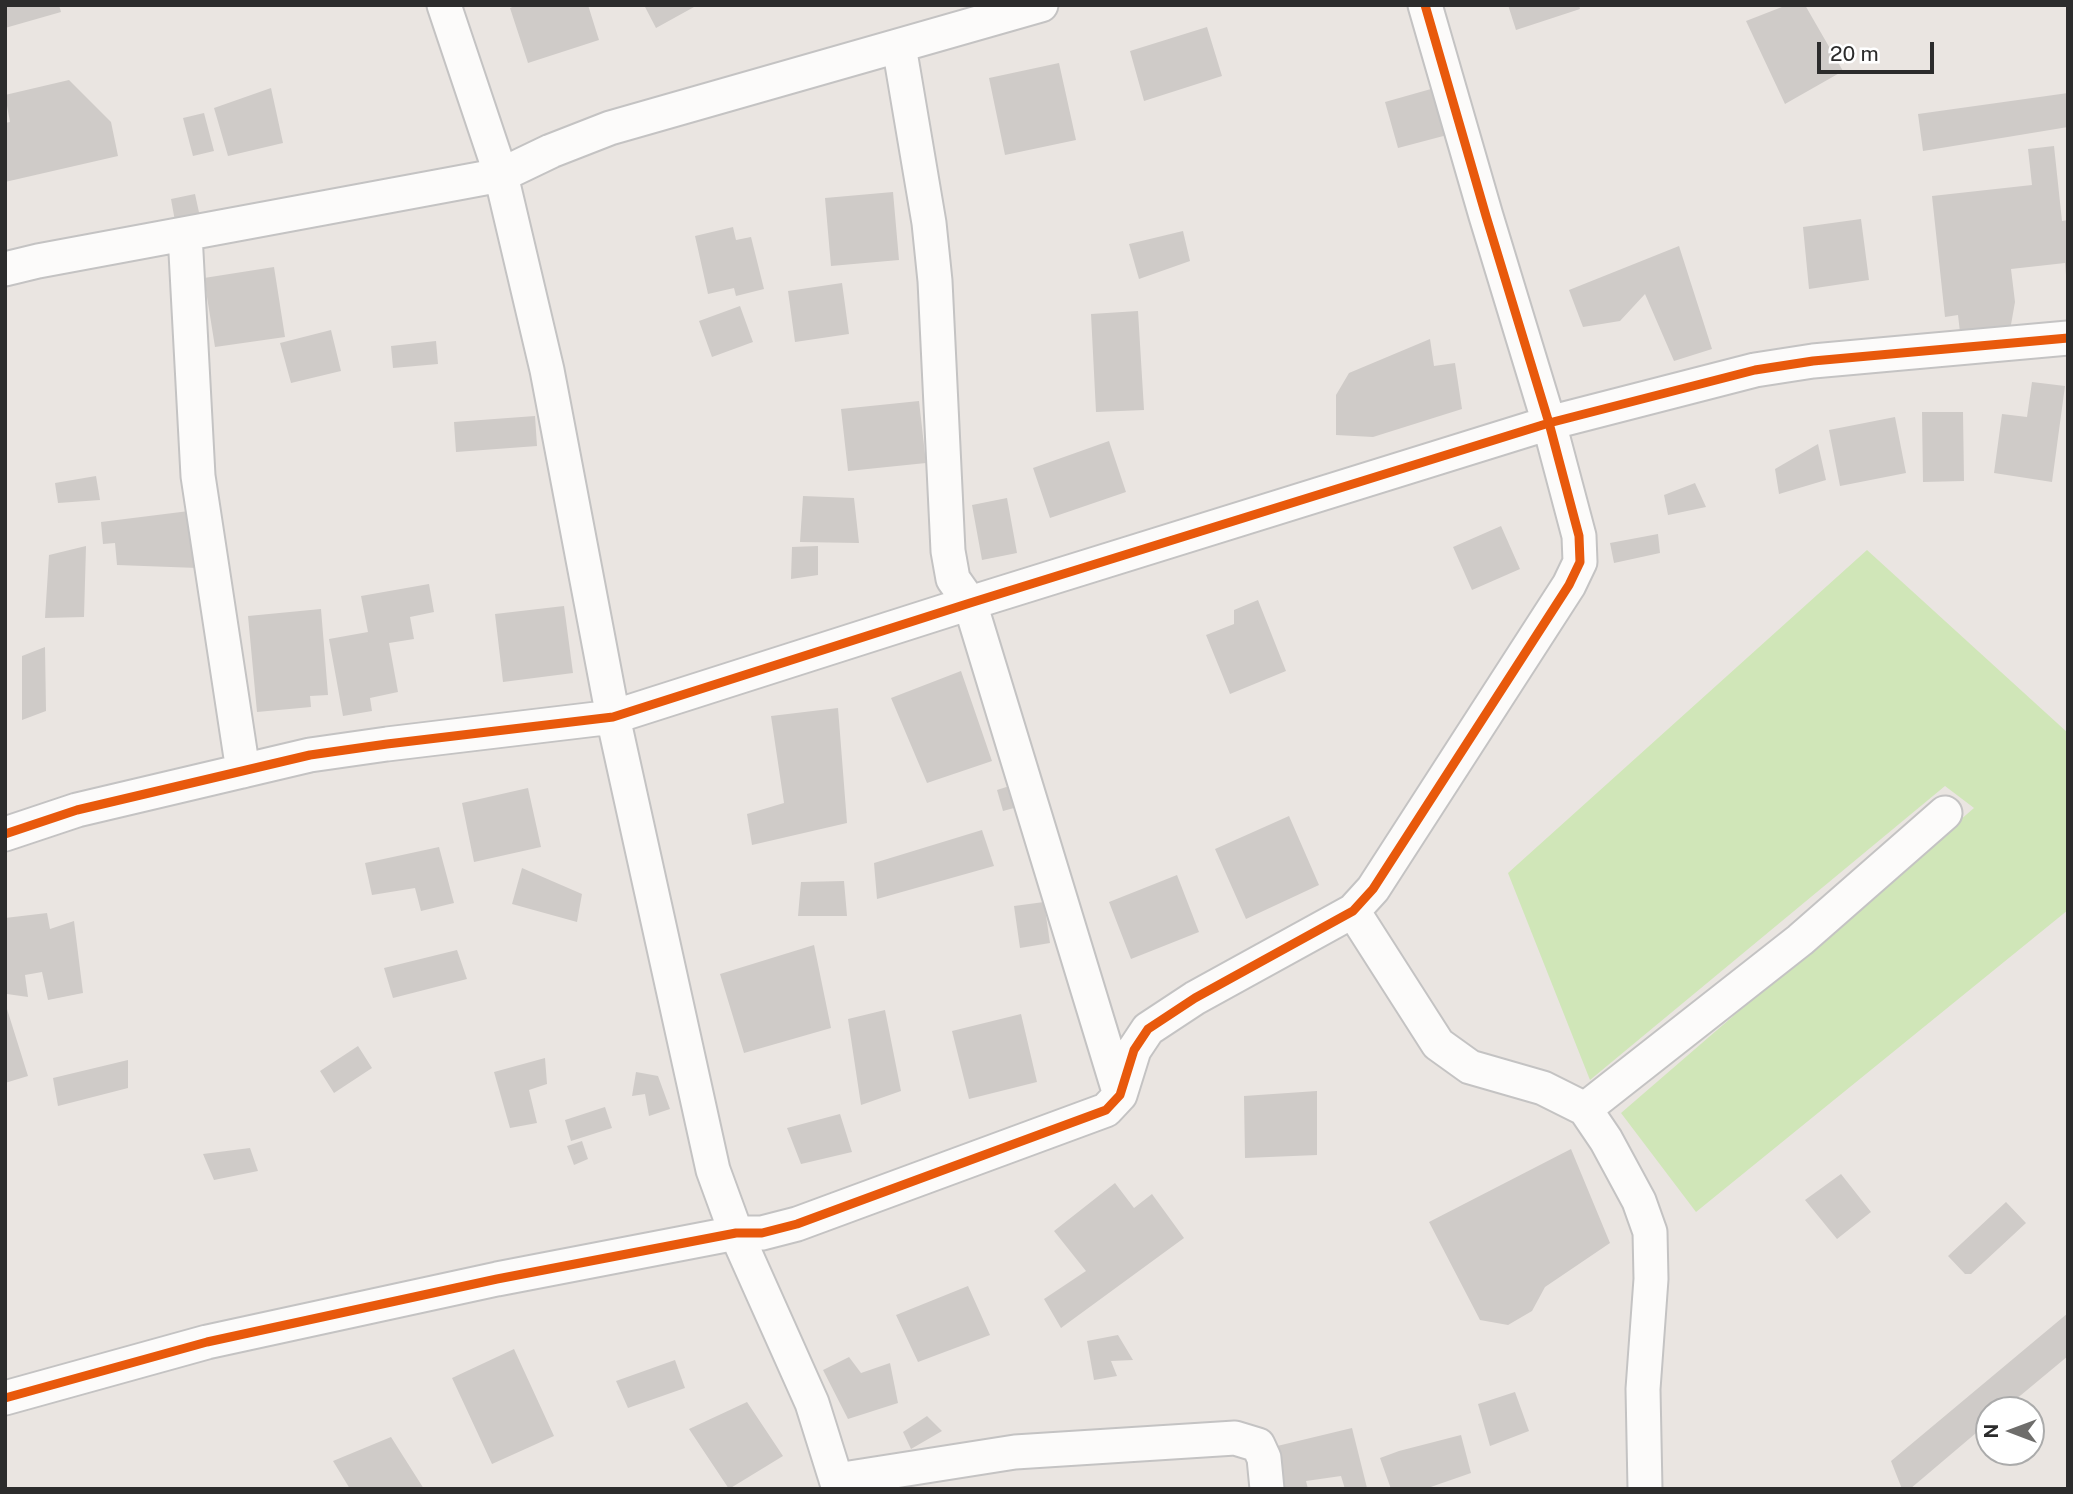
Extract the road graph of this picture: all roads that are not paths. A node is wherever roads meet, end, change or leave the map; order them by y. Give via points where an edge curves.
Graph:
1 (444, 5) edge
2 (1041, 5) edge
3 (1425, 5) edge
4 (899, 46) junction
5 (500, 174) junction
6 (185, 234) junction
7 (5, 269) edge
8 (2066, 346) edge
9 (1549, 423) junction
10 (970, 603) junction
11 (613, 717) junction
12 (243, 771) junction
13 (1945, 813) dead end
14 (5, 834) edge
15 (1353, 911) junction
16 (1121, 1095) junction
17 (1585, 1109) junction
18 (736, 1233) junction
19 (5, 1398) edge
20 (838, 1485) edge
21 (1268, 1489) edge
22 (1645, 1489) edge

1 - 5 street
2 - 4 street
3 - 9 street
4 - 5 street via 610,128
4 - 10 street via 934,270 948,551 953,579
5 - 6 street
5 - 11 street via 547,370
6 - 7 street
6 - 12 street via 198,476
8 - 9 street via 1812,361 1767,368
9 - 10 street
9 - 15 street via 1579,536 1580,562 1373,889
10 - 11 street
10 - 16 street
11 - 12 street via 310,755
11 - 18 street via 713,1170
12 - 14 street via 77,810
13 - 17 street via 1800,940
15 - 16 street via 1148,1029 1134,1050
15 - 17 street via 1438,1044 1470,1067 1544,1088
16 - 18 street via 1105,1110 797,1224 762,1233
17 - 22 street via 1639,1201 1650,1232 1643,1389
18 - 19 street via 220,1339
18 - 20 street via 812,1403
20 - 21 street via 1014,1452 1236,1438 1258,1445

